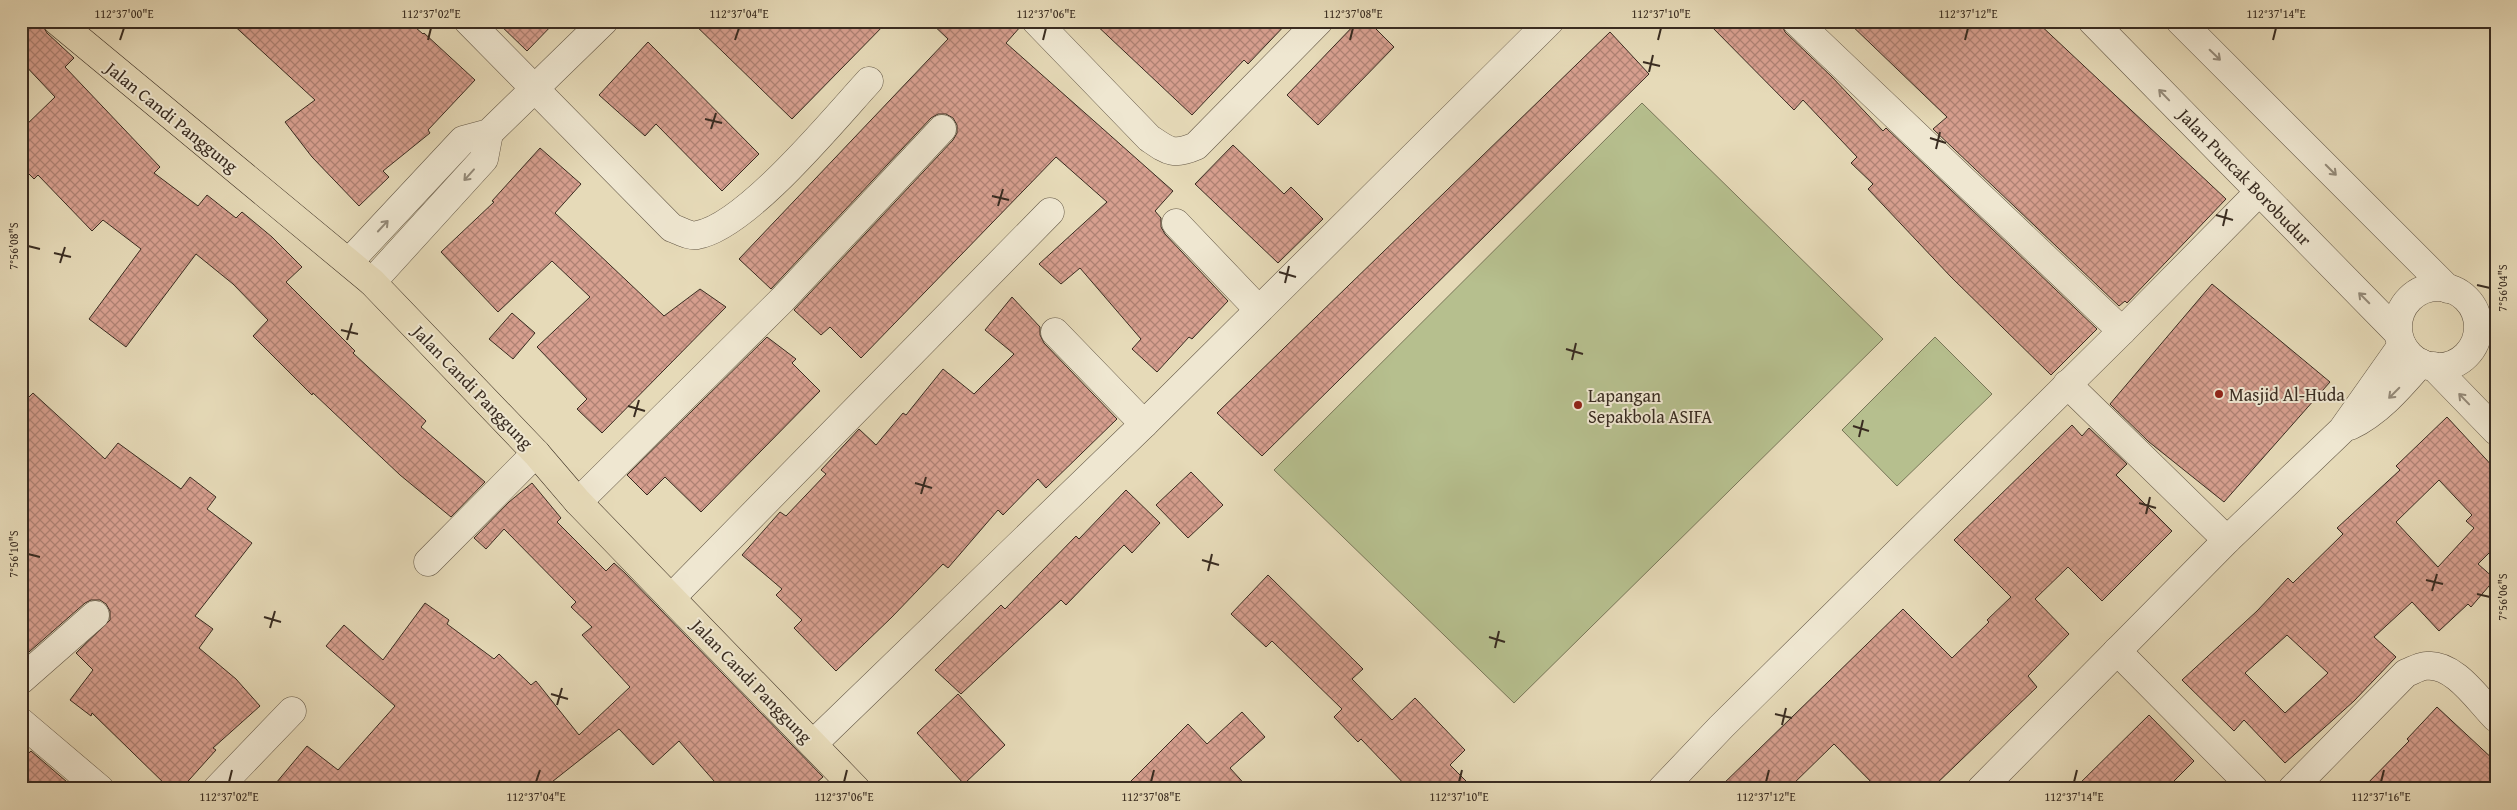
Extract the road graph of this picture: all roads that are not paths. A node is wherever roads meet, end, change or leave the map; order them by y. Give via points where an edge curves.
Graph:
1 (56, 21) edge
2 (468, 21) edge
3 (604, 21) edge
4 (1036, 21) edge
5 (1319, 21) edge
6 (1550, 21) edge
7 (1796, 21) edge
8 (2092, 21) edge
9 (2180, 21) edge
10 (869, 81) dead end
11 (536, 90) junction
12 (942, 129) dead end
13 (489, 133) junction
14 (2259, 192) junction
15 (1050, 212) dead end
16 (1176, 223) dead end
17 (350, 262) junction
18 (372, 282) junction
19 (2448, 289) junction
20 (1258, 309) junction
21 (2478, 329) junction
22 (2122, 331) junction
23 (1055, 332) dead end
24 (2496, 350) edge
25 (2413, 352) junction
26 (2066, 384) junction
27 (1144, 424) junction
28 (2496, 431) edge
29 (536, 453) junction
30 (578, 502) junction
31 (2227, 540) junction
32 (428, 562) dead end
33 (670, 598) junction
34 (95, 615) dead end
35 (2117, 651) junction
36 (21, 680) edge
37 (292, 711) dead end
38 (2496, 718) edge
39 (21, 722) edge
40 (814, 744) junction
41 (2307, 783) edge
42 (1676, 784) edge
43 (100, 789) edge
44 (217, 789) edge
45 (856, 789) edge
46 (1981, 789) edge
47 (2254, 789) edge

1 - 17 main road, Jalan Candi Panggung
2 - 11 street
3 - 11 street
4 - 5 street via 1149,138 1166,150 1181,152 1196,146
6 - 20 street
7 - 22 street
14 -> 8 street, Jalan Puncak Borobudur
9 -> 19 street
10 - 11 street via 766,192 722,226 696,236 672,228
11 - 13 street
12 - 30 street via 782,300
17 -> 13 street via 463,140
13 -> 18 street via 484,159
14 - 22 street
25 -> 14 street, Jalan Puncak Borobudur
15 - 33 street
16 - 20 street
17 - 18 main road, Jalan Candi Panggung
18 - 29 main road, Jalan Candi Panggung
19 - 21 street via 2461,294 2470,304
19 - 25 street via 2423,290 2403,307 2398,319
20 - 27 street
21 - 24 street
21 - 25 street via 2475,342 2458,362 2446,366
22 - 26 street
23 - 27 street
28 -> 25 street, Jalan Puncak Borobudur
25 - 31 street via 2342,430
26 - 31 street
26 - 42 street via 1728,720
27 - 40 street
29 - 30 main road, Jalan Candi Panggung
29 - 32 street
30 - 33 main road, Jalan Candi Panggung
31 - 35 street
33 - 40 main road, Jalan Candi Panggung
34 - 36 street
35 - 46 street
35 - 47 street
37 - 44 street
38 - 41 street via 2449,671 2434,666 2418,668 2406,673
39 - 43 street
40 - 45 main road, Jalan Candi Panggung

